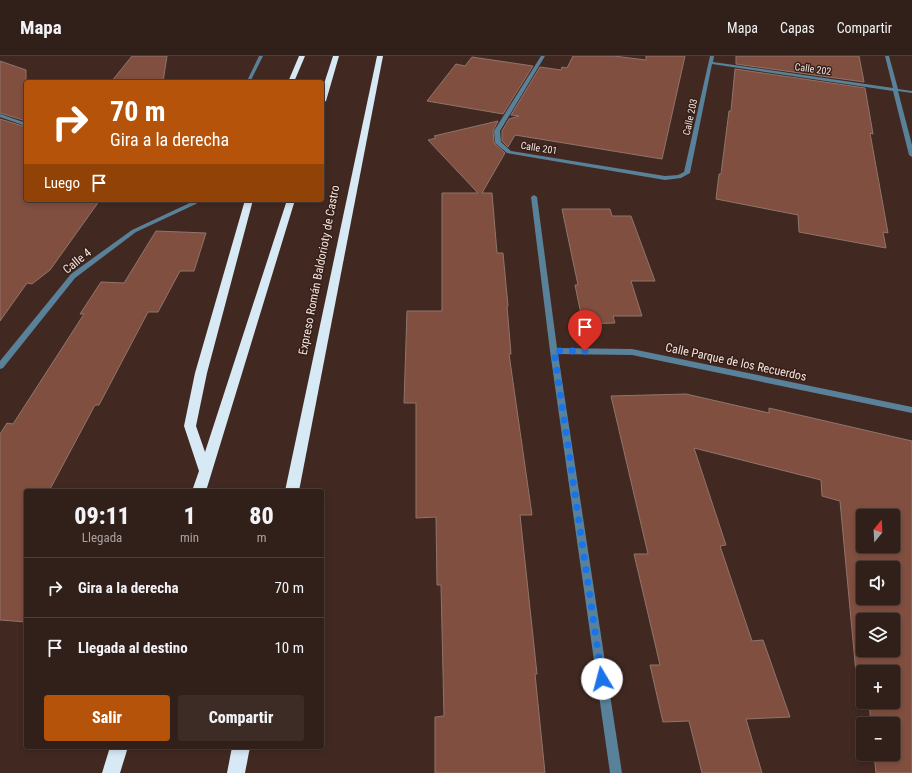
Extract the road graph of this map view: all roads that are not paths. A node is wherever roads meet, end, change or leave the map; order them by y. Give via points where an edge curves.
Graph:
1 (261, 56) edge
2 (302, 56) edge
3 (336, 56) edge
4 (380, 56) edge
5 (387, 56) edge
6 (544, 56) edge
7 (712, 56) edge
8 (887, 56) edge
9 (711, 63) junction
10 (378, 68) junction
11 (249, 80) dead end
12 (292, 80) edge
13 (895, 90) junction
14 (912, 92) edge
15 (324, 95) edge
16 (0, 115) edge
17 (24, 124) edge
18 (912, 155) edge
19 (679, 177) joint
20 (534, 197) dead end
21 (247, 202) edge
22 (290, 202) edge
23 (194, 203) dead end
24 (554, 351) junction
25 (0, 366) edge
26 (912, 410) edge
27 (205, 471) junction
28 (200, 489) edge
29 (292, 489) edge
30 (118, 749) edge
31 (241, 749) edge
32 (111, 773) edge
33 (236, 773) edge
34 (616, 773) edge

1 - 11 street
2 - 12 highway
3 - 15 highway
4 - 10 highway, Expreso Román Baldorioty de Castro
5 - 10 highway
6 - 19 street, Calle 201 via 497,130 498,143 509,152 665,178
7 - 9 street, Calle 203
8 - 13 street
9 - 13 street, Calle 202
9 - 19 street, Calle 203 via 687,173
10 - 29 highway, Expreso Román Baldorioty de Castro
13 - 14 street, Calle 202
13 - 18 street
16 - 17 street
20 - 24 street
21 - 27 highway via 201,373 190,426
22 - 27 highway
23 - 25 street, Calle 4 via 134,230 73,276
24 - 26 street, Calle Parque de los Recuerdos via 632,352
24 - 34 street
27 - 28 highway
30 - 32 highway
31 - 33 highway

